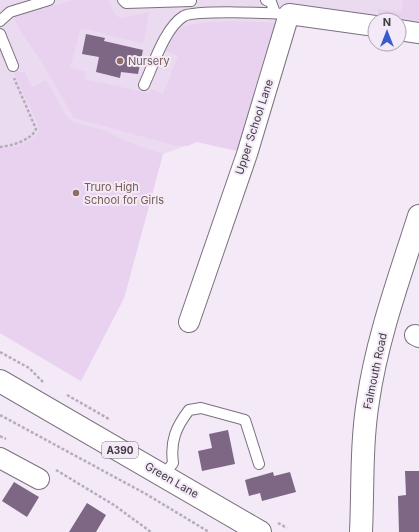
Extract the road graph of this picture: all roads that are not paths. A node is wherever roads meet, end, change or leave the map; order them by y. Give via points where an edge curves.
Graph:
1 (49, 0) edge
2 (124, 0) edge
3 (191, 0) edge
4 (266, 0) edge
5 (192, 14) junction
6 (282, 14) junction
7 (0, 21) edge
8 (367, 25) edge
9 (407, 31) edge
10 (419, 33) edge
11 (0, 34) edge
12 (12, 68) road end
13 (144, 85) dead end
14 (419, 216) edge
15 (189, 322) dead end
16 (0, 381) edge
17 (1, 462) edge
18 (259, 464) dead end
19 (46, 474) road end
20 (164, 475) junction
21 (260, 532) edge
22 (361, 532) edge

1 - 7 lane via 10,12
2 - 3 lane via 126,3
3 - 5 lane
4 - 6 lane
5 - 6 lane
5 - 13 lane via 184,16 171,30
6 - 8 street
6 - 15 street, Upper School Lane via 247,154
9 - 10 street
11 - 12 lane
14 - 22 main road, Falmouth Road via 389,312 372,378 366,416
16 - 20 main road, Green Lane / A390
17 - 19 street
18 - 20 lane via 245,420 201,408 189,410 183,418 171,448 173,463
20 - 21 main road, Green Lane / A390

